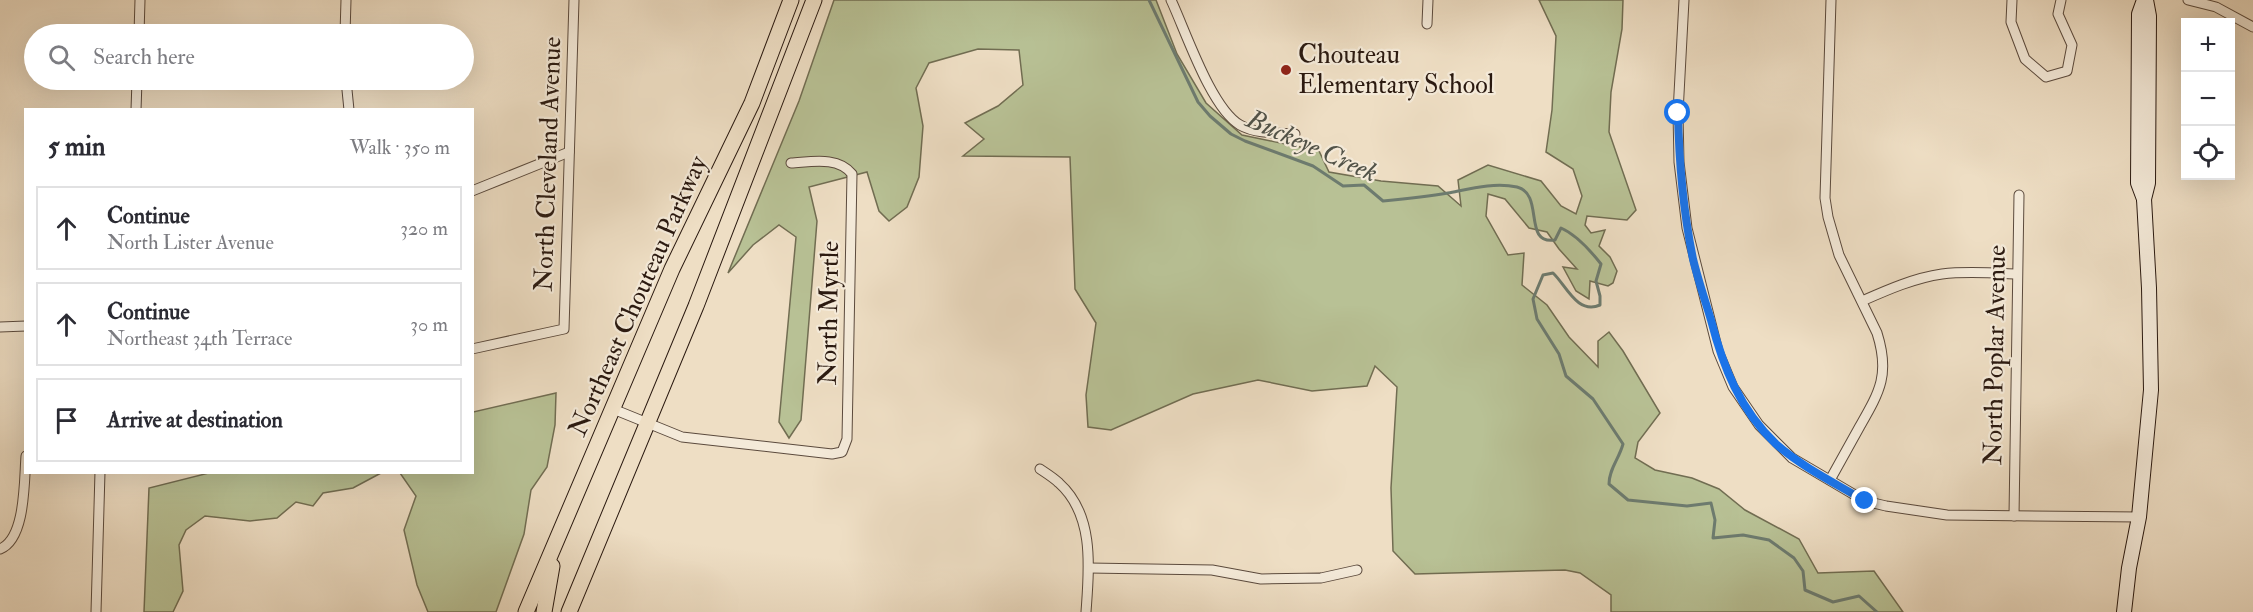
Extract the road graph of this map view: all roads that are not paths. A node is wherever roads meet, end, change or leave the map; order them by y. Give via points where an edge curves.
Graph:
1 (140, 0) edge
2 (346, 0) edge
3 (574, 0) edge
4 (791, 0) edge
5 (814, 0) edge
6 (1171, 0) edge
7 (1428, 0) edge
8 (1684, 0) edge
9 (1831, 0) edge
10 (2012, 0) edge
11 (2061, 0) edge
12 (2145, 0) edge
13 (2188, 0) edge
14 (139, 24) edge
15 (345, 24) edge
16 (1426, 24) dead end
17 (2253, 27) edge
18 (137, 90) edge
19 (347, 90) edge
20 (136, 108) edge
21 (349, 108) edge
22 (1295, 134) dead end
23 (569, 152) junction
24 (791, 163) dead end
25 (474, 190) edge
26 (2019, 195) dead end
27 (2017, 274) junction
28 (1862, 301) junction
29 (24, 326) edge
30 (0, 327) edge
31 (474, 349) edge
32 (613, 409) junction
33 (646, 423) junction
34 (1040, 469) dead end
35 (24, 474) edge
36 (100, 474) edge
37 (1830, 480) junction
38 (2014, 516) junction
39 (2139, 517) junction
40 (555, 545) junction
41 (4, 548) edge
42 (1089, 568) junction
43 (1357, 570) dead end
44 (96, 612) edge
45 (526, 612) edge
46 (544, 612) edge
47 (569, 612) edge
48 (1086, 612) edge
49 (2124, 612) edge

1 - 14 street
2 - 15 street
3 - 23 street, North Cleveland Avenue
4 - 32 main road, Northeast Chouteau Parkway via 752,103 672,269
5 - 33 main road, Northeast Chouteau Parkway via 705,284
6 - 22 street via 1207,80 1230,117 1256,131
7 - 16 street
8 - 37 street via 1678,113 1682,195 1718,351 1733,387 1759,425 1792,458
9 - 28 street via 1825,198 1839,255
10 - 11 street via 2011,22 2025,59 2046,77 2067,71 2072,45 2058,14
12 - 39 main road via 2149,16 2148,172 2144,199 2151,359
13 - 17 street via 2216,7
18 - 20 street
19 - 21 street
23 - 25 street
23 - 31 street, North Cleveland Avenue via 564,329
24 - 33 street, North Myrtle via 838,162 852,174 847,439 842,452 682,437
26 - 27 street, North Poplar Avenue
27 - 28 street via 1941,274
27 - 38 street, North Poplar Avenue
28 - 37 street via 1881,345 1882,382
29 - 30 street
32 - 33 street
32 - 40 main road, Northeast Chouteau Parkway
33 - 47 main road, Northeast Chouteau Parkway
34 - 42 street via 1060,484 1075,503 1085,526
35 - 41 street via 19,522
36 - 44 street
37 - 38 street via 1865,501 1907,511
38 - 39 street
39 - 49 main road
40 - 45 main road, Northeast Chouteau Parkway
40 - 46 main road
42 - 43 street via 1212,570 1261,579 1321,578
42 - 48 street

